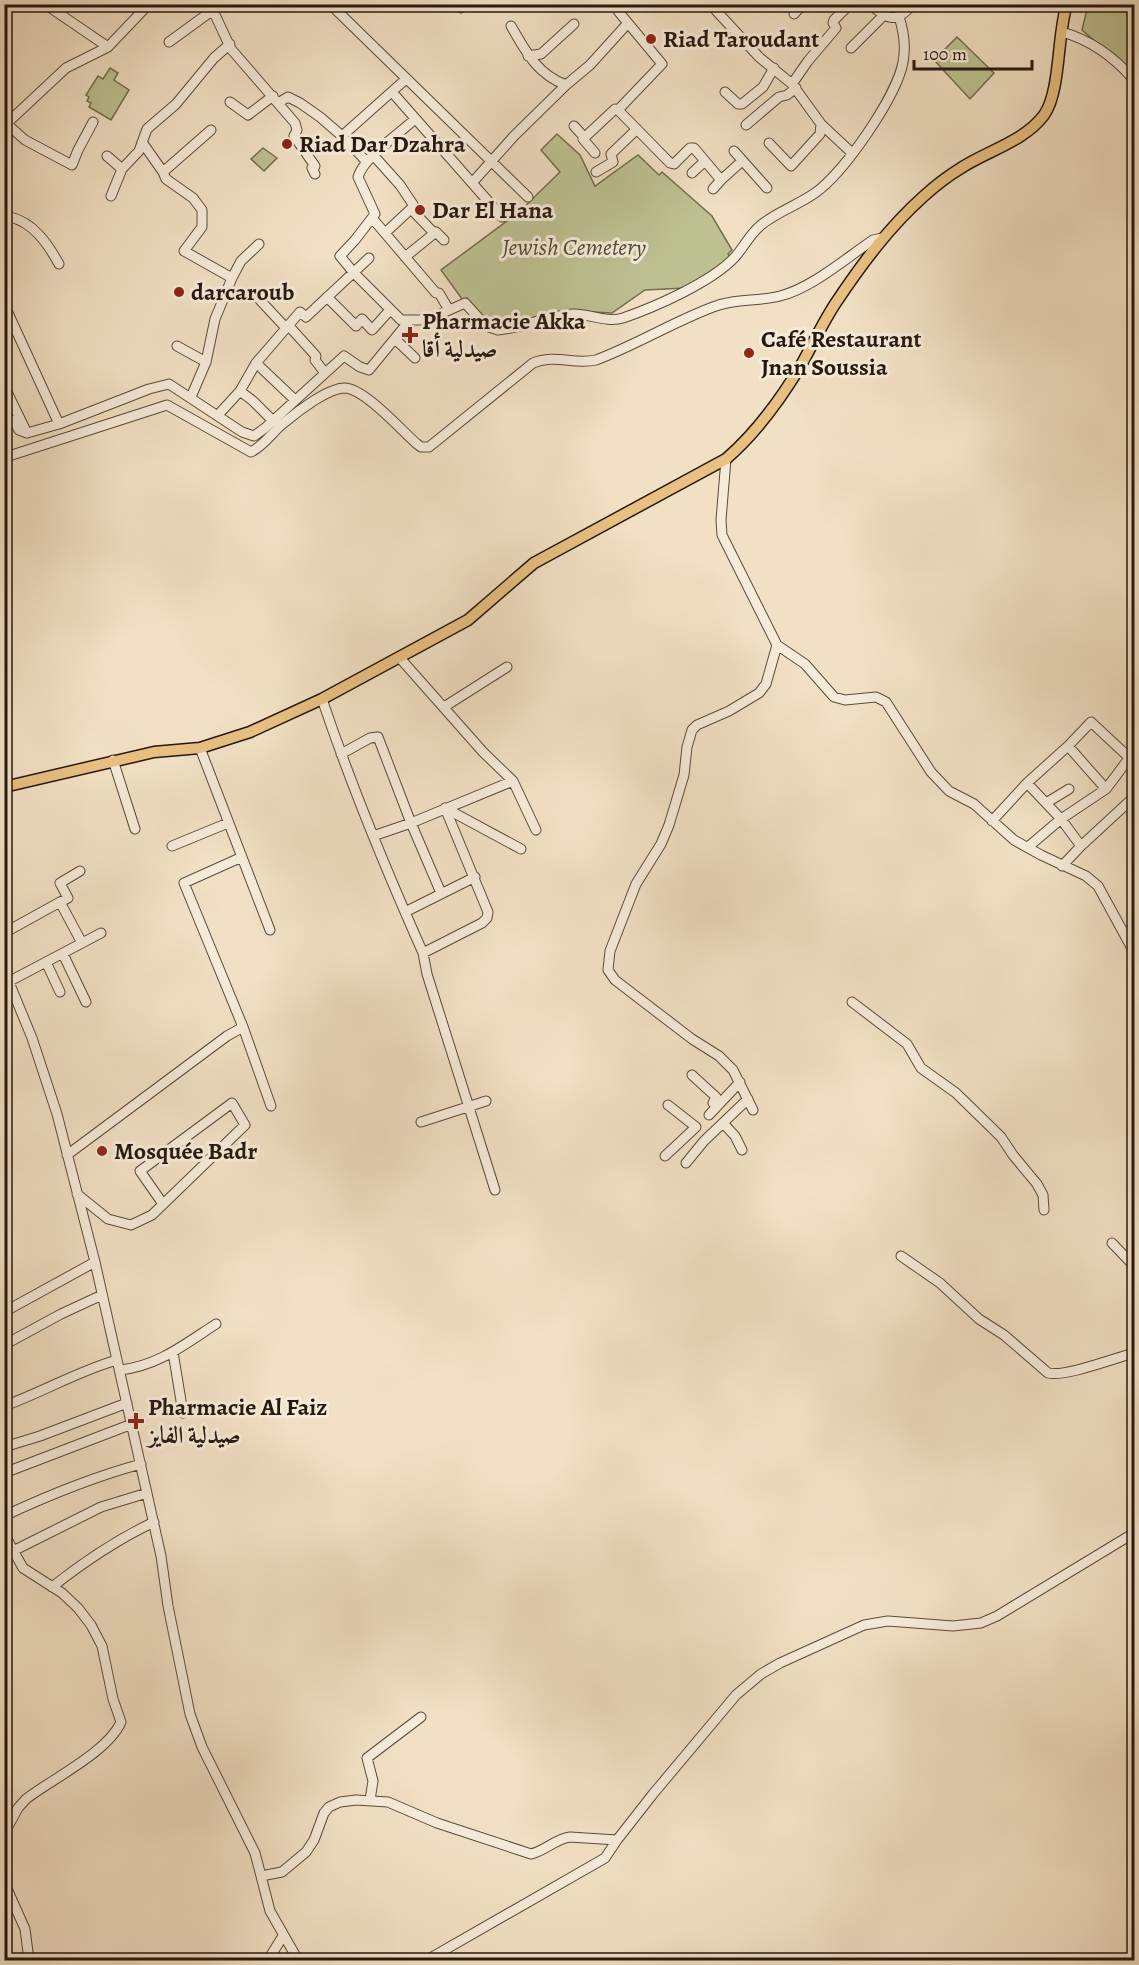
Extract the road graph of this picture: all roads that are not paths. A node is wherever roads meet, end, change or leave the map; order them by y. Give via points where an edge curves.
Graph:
1 (45, 4) edge
2 (149, 4) edge
3 (330, 4) edge
4 (619, 4) edge
5 (710, 4) edge
6 (803, 4) edge
7 (850, 4) edge
8 (870, 4) edge
9 (913, 4) edge
10 (1064, 5) edge
11 (211, 7) edge
12 (794, 14) dead end
13 (883, 16) junction
14 (899, 17) junction
15 (628, 23) junction
16 (574, 24) dead end
17 (511, 26) dead end
18 (1062, 32) junction
19 (169, 42) dead end
20 (230, 44) junction
21 (108, 47) junction
22 (851, 48) dead end
23 (528, 56) junction
24 (774, 68) junction
25 (1134, 78) edge
26 (406, 79) junction
27 (566, 86) junction
28 (794, 86) junction
29 (392, 92) junction
30 (725, 92) dead end
31 (275, 99) junction
32 (230, 102) dead end
33 (618, 110) junction
34 (415, 119) junction
35 (93, 123) dead end
36 (821, 124) junction
37 (6, 125) edge
38 (747, 125) dead end
39 (574, 126) dead end
40 (637, 129) junction
41 (211, 130) dead end
42 (342, 136) junction
43 (585, 138) junction
44 (142, 142) junction
45 (769, 143) dead end
46 (735, 151) dead end
47 (595, 153) dead end
48 (852, 153) junction
49 (107, 156) dead end
50 (370, 159) junction
51 (705, 161) junction
52 (742, 161) junction
53 (491, 162) junction
54 (122, 169) junction
55 (163, 172) junction
56 (596, 172) dead end
57 (692, 173) dead end
58 (315, 174) dead end
59 (721, 180) junction
60 (472, 183) junction
61 (767, 188) dead end
62 (713, 189) dead end
63 (111, 196) dead end
64 (528, 197) dead end
65 (411, 209) junction
66 (502, 217) dead end
67 (372, 218) junction
68 (4, 221) edge
69 (385, 233) junction
70 (434, 233) junction
71 (882, 238) junction
72 (444, 240) dead end
73 (259, 244) dead end
74 (405, 257) junction
75 (369, 258) dead end
76 (59, 264) dead end
77 (354, 273) junction
78 (232, 278) junction
79 (327, 297) junction
80 (259, 299) dead end
81 (4, 304) edge
82 (390, 310) junction
83 (449, 310) junction
84 (410, 320) junction
85 (287, 327) junction
86 (394, 339) junction
87 (177, 346) dead end
88 (416, 358) dead end
89 (206, 362) junction
90 (256, 363) junction
91 (325, 373) junction
92 (4, 386) edge
93 (240, 391) junction
94 (191, 397) junction
95 (295, 400) junction
96 (218, 415) junction
97 (4, 419) edge
98 (273, 421) junction
99 (59, 424) junction
100 (27, 433) junction
101 (4, 453) edge
102 (726, 459) junction
103 (777, 645) junction
104 (399, 657) junction
105 (507, 667) dead end
106 (322, 699) junction
107 (444, 706) junction
108 (1068, 746) junction
109 (200, 748) junction
110 (341, 754) junction
111 (1132, 759) edge
112 (112, 760) junction
113 (513, 781) junction
114 (1027, 783) junction
115 (4, 787) edge
116 (1069, 789) dead end
117 (1106, 789) junction
118 (1134, 796) edge
119 (1046, 803) junction
120 (445, 808) junction
121 (1061, 819) junction
122 (993, 821) junction
123 (228, 823) junction
124 (411, 823) junction
125 (135, 830) dead end
126 (536, 830) dead end
127 (373, 836) junction
128 (172, 846) dead end
129 (1081, 846) junction
130 (1028, 848) junction
131 (521, 849) dead end
132 (242, 857) junction
133 (1062, 866) junction
134 (80, 871) dead end
135 (475, 877) junction
136 (441, 892) junction
137 (60, 902) junction
138 (405, 912) junction
139 (270, 930) dead end
140 (4, 933) edge
141 (101, 933) dead end
142 (82, 943) junction
143 (1134, 952) edge
144 (423, 953) junction
145 (63, 954) junction
146 (46, 962) junction
147 (4, 970) edge
148 (10, 981) junction
149 (60, 992) dead end
150 (86, 1002) dead end
151 (852, 1002) dead end
152 (243, 1027) junction
153 (692, 1075) dead end
154 (740, 1082) junction
155 (748, 1099) junction
156 (486, 1101) dead end
157 (668, 1105) dead end
158 (271, 1106) dead end
159 (717, 1106) junction
160 (469, 1107) junction
161 (753, 1110) dead end
162 (698, 1113) dead end
163 (709, 1115) dead end
164 (421, 1122) dead end
165 (690, 1122) junction
166 (723, 1123) junction
167 (742, 1150) dead end
168 (67, 1155) junction
169 (665, 1156) dead end
170 (686, 1163) dead end
171 (495, 1190) dead end
172 (77, 1194) junction
173 (163, 1204) junction
174 (1044, 1210) dead end
175 (1112, 1243) dead end
176 (901, 1256) dead end
177 (95, 1262) junction
178 (1134, 1266) edge
179 (102, 1295) junction
180 (4, 1312) edge
181 (216, 1323) dead end
182 (4, 1346) edge
183 (173, 1352) junction
184 (1134, 1353) edge
185 (117, 1360) junction
186 (120, 1370) junction
187 (127, 1402) junction
188 (4, 1406) edge
189 (183, 1413) dead end
190 (132, 1424) junction
191 (4, 1447) edge
192 (141, 1464) junction
193 (4, 1473) edge
194 (147, 1493) junction
195 (4, 1516) edge
196 (154, 1522) junction
197 (1134, 1533) edge
198 (4, 1534) edge
199 (13, 1551) junction
200 (52, 1587) junction
201 (422, 1717) dead end
202 (370, 1800) junction
203 (4, 1834) edge
204 (617, 1840) junction
205 (261, 1876) junction
206 (4, 1882) edge
207 (283, 1936) junction
208 (29, 1960) edge
209 (268, 1960) edge
210 (298, 1960) edge
211 (427, 1960) edge

1 - 21 street
2 - 21 street
3 - 26 street
4 - 15 street via 618,11
5 - 24 street
6 - 12 street
7 - 28 street via 834,20 836,28 808,61
8 - 13 street
9 - 14 street
10 - 18 main road
11 - 19 street
11 - 20 street
13 - 14 street
13 - 22 street
14 - 48 street via 905,49 901,70 892,92
15 - 27 street
15 - 33 street via 662,64
16 - 23 street via 541,54
17 - 23 street
18 - 25 street via 1080,37 1102,51
18 - 71 main road via 1052,93 1040,120 961,168
20 - 31 street
20 - 44 street via 176,104 148,127
21 - 37 street via 66,68
23 - 27 street via 552,80
24 - 28 street
24 - 30 street via 763,87 742,104
26 - 29 street
26 - 53 street
27 - 53 street
28 - 36 street
28 - 38 street
29 - 34 street
29 - 42 street
31 - 32 street via 248,115
31 - 42 street via 294,99
31 - 58 street via 296,125 294,136 315,166
33 - 40 street
33 - 43 street via 615,108
34 - 50 street
34 - 60 street
35 - 37 street via 72,165
36 - 45 street via 820,134 791,166
36 - 48 street
39 - 43 street
40 - 51 street via 672,164 692,147
40 - 56 street via 611,154 613,162
41 - 55 street
42 - 50 street
43 - 47 street
44 - 54 street
44 - 55 street
46 - 52 street
48 - 83 street via 815,194 761,225 722,268 639,312 617,320 566,315 498,330 486,326 465,303
49 - 54 street
50 - 65 street via 400,185 414,206
50 - 67 street via 358,177 375,214
51 - 57 street
51 - 59 street
52 - 59 street
52 - 61 street
53 - 60 street
53 - 64 street
54 - 63 street
55 - 78 street via 202,210 202,227 184,251
59 - 62 street
60 - 66 street
65 - 69 street
65 - 70 street
67 - 69 street
67 - 77 street via 340,256
68 - 76 street via 10,217 27,223
69 - 74 street
70 - 72 street
70 - 74 street
71 - 101 street via 787,294 728,302 596,360 548,358 533,363 429,447 417,444 360,393 342,388 301,410 251,452 167,405 12,454
71 - 102 main road via 834,305 799,369 751,435
73 - 78 street via 241,261
74 - 83 street via 439,293
75 - 77 street
77 - 79 street
77 - 82 street
78 - 89 street via 214,319
79 - 82 street via 356,326 362,319 372,330
79 - 85 street via 306,317 300,312
80 - 85 street
81 - 99 street
82 - 84 street via 401,320
83 - 84 street via 427,320
84 - 86 street
85 - 90 street
85 - 91 street via 316,356
86 - 88 street
86 - 91 street via 369,370 344,356
87 - 89 street
89 - 94 street
90 - 93 street
90 - 95 street
91 - 95 street
92 - 100 street
93 - 96 street
93 - 98 street
94 - 96 street
94 - 99 street via 173,385 159,386
95 - 98 street
96 - 98 street via 254,436
97 - 100 street
99 - 100 street
102 - 103 street via 722,535
102 - 104 main road via 534,563 474,616
103 - 122 street via 805,664 837,698 876,697 886,702 941,784
103 - 154 street via 766,684 759,693 692,730 669,825 629,900 608,964 615,980 718,1056
104 - 106 main road
104 - 107 street
105 - 107 street
106 - 109 main road via 250,732
106 - 110 street
107 - 113 street
108 - 111 street via 1091,722
108 - 114 street
108 - 117 street
109 - 112 main road
109 - 123 street
110 - 124 street via 378,736
110 - 127 street
111 - 117 street
112 - 115 main road
112 - 125 street
113 - 120 street
113 - 126 street
114 - 119 street
114 - 122 street
116 - 119 street
117 - 121 street
118 - 129 street
119 - 121 street
120 - 124 street
120 - 131 street
120 - 135 street
121 - 129 street
121 - 130 street
122 - 130 street
123 - 128 street
123 - 132 street
124 - 127 street
124 - 136 street
127 - 138 street
129 - 133 street
130 - 133 street
132 - 139 street
132 - 152 street via 184,883
133 - 143 street via 1098,886
134 - 137 street via 60,883 68,898
135 - 136 street
135 - 144 street via 489,912 487,918
136 - 138 street
137 - 140 street
137 - 142 street
138 - 144 street
141 - 142 street
142 - 145 street
144 - 160 street
145 - 146 street
145 - 150 street
146 - 148 street
146 - 149 street
147 - 148 street
148 - 168 street via 57,1114
151 - 174 street via 907,1044 921,1068 956,1093 1001,1137 1043,1195
152 - 158 street
152 - 168 street
153 - 159 street via 716,1097 713,1103
154 - 155 street
154 - 159 street
155 - 161 street
155 - 166 street
156 - 160 street
157 - 165 street
159 - 163 street
160 - 164 street
160 - 171 street
162 - 165 street
165 - 169 street via 696,1127
166 - 167 street
166 - 170 street
168 - 172 street
172 - 173 street via 108,1219 122,1224 131,1225 152,1215
172 - 177 street
173 - 173 street via 245,1125 232,1103 140,1171
175 - 178 street
176 - 184 street via 940,1283 1048,1373 1055,1375
177 - 179 street
177 - 180 street
179 - 182 street
179 - 185 street
181 - 183 street
183 - 186 street via 140,1368
183 - 189 street
185 - 186 street
185 - 188 street
186 - 187 street
187 - 190 street
187 - 191 street
190 - 192 street
190 - 193 street
192 - 194 street
192 - 195 street via 68,1487
194 - 196 street
194 - 199 street via 101,1507
196 - 200 street via 102,1549
196 - 205 street via 190,1714 202,1747 255,1853
197 - 204 street via 981,1623 953,1626 888,1621 864,1625 761,1674 736,1695
198 - 199 street
199 - 200 street via 23,1568
200 - 203 street via 78,1608 99,1640 121,1722 92,1754 26,1799
201 - 202 street via 368,1758 373,1781
202 - 204 street via 395,1804 531,1854 563,1838
202 - 205 street via 331,1805 306,1852 282,1872
204 - 211 street via 601,1861
205 - 207 street via 270,1911
206 - 208 street via 25,1929
207 - 209 street
207 - 210 street

